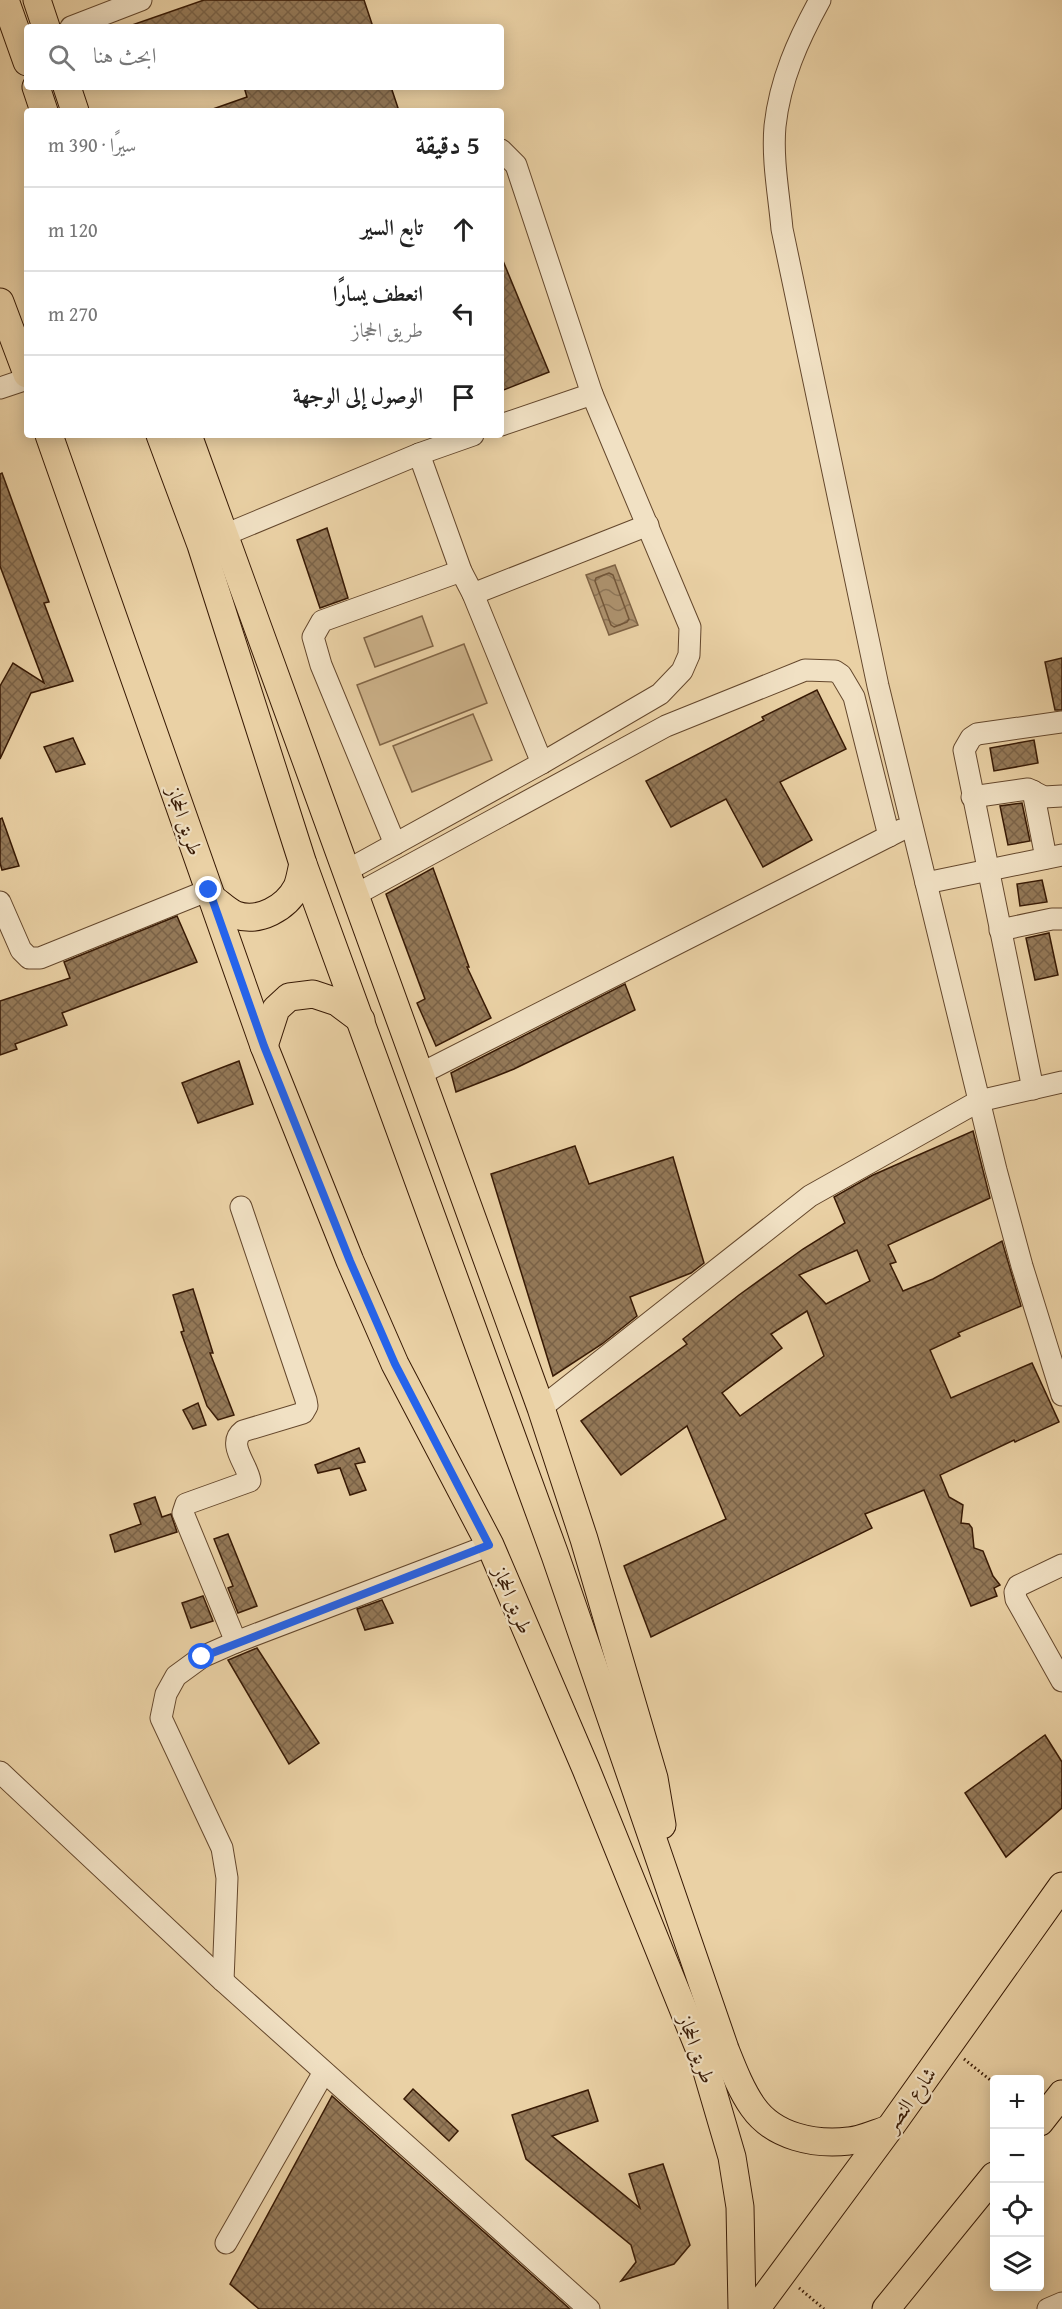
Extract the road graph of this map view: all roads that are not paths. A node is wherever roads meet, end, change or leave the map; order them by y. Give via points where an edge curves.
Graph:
1 (5, 0) edge
2 (37, 0) edge
3 (141, 0) edge
4 (820, 0) edge
5 (45, 24) edge
6 (78, 24) edge
7 (24, 54) edge
8 (37, 90) edge
9 (68, 90) edge
10 (43, 108) edge
11 (74, 108) edge
12 (504, 153) edge
13 (1, 308) edge
14 (24, 366) edge
15 (24, 380) edge
16 (0, 388) edge
17 (592, 394) junction
18 (504, 424) edge
19 (50, 438) edge
20 (161, 438) edge
21 (189, 438) edge
22 (464, 438) edge
23 (418, 454) junction
24 (648, 525) junction
25 (212, 540) junction
26 (461, 571) junction
27 (473, 594) junction
28 (1062, 722) edge
29 (542, 763) junction
30 (1033, 791) junction
31 (1062, 796) edge
32 (972, 797) junction
33 (912, 824) junction
34 (889, 836) junction
35 (395, 844) junction
36 (1054, 857) edge
37 (303, 864) junction
38 (987, 870) junction
39 (350, 883) junction
40 (926, 883) junction
41 (210, 894) junction
42 (0, 902) edge
43 (1062, 919) edge
44 (1000, 930) junction
45 (361, 1020) junction
46 (264, 1046) junction
47 (420, 1074) junction
48 (1062, 1082) edge
49 (1033, 1089) junction
50 (980, 1101) junction
51 (241, 1207) dead end
52 (1062, 1395) edge
53 (541, 1408) junction
54 (489, 1545) junction
55 (1062, 1565) edge
56 (236, 1642) junction
57 (1062, 1681) edge
58 (0, 1772) edge
59 (661, 1862) junction
60 (1062, 1886) edge
61 (222, 1981) junction
62 (324, 2072) junction
63 (1062, 2094) edge
64 (1044, 2117) edge
65 (889, 2129) junction
66 (990, 2181) edge
67 (226, 2243) dead end
68 (1062, 2303) edge
69 (887, 2308) edge
70 (589, 2309) edge
71 (742, 2309) edge
72 (756, 2309) edge
73 (1048, 2309) edge

1 - 7 main road
2 - 5 main road
3 - 6 street
4 - 33 street via 790,61 780,94 775,161 782,229 878,686
8 - 10 main road
9 - 11 main road
12 - 17 street via 516,165
13 - 14 main road
15 - 16 street
17 - 18 street
17 - 24 street
19 - 41 main road, طريق الحجاز
20 - 25 main road
21 - 25 main road
22 - 23 street
23 - 25 street
23 - 26 street
24 - 27 street
24 - 29 street via 690,627 689,655 682,671 660,694
25 - 37 main road
25 - 39 main road
26 - 27 street
26 - 35 street via 322,621 313,637
27 - 29 street
28 - 32 street via 976,734 971,738 964,757
29 - 35 street
30 - 31 street via 1049,798
30 - 32 street
30 - 36 street
32 - 38 street
33 - 34 street
33 - 40 street
34 - 39 street via 854,697 835,671 805,670 666,726
34 - 47 street
35 - 39 street
36 - 38 street
37 - 41 main road via 297,886 286,902 266,914 236,915
37 - 45 main road
38 - 40 street
38 - 44 street
39 - 47 main road
40 - 50 street
41 - 42 street via 40,958 29,958 21,950
41 - 46 main road, طريق الحجاز
43 - 44 street
44 - 49 street
45 - 46 main road via 337,1002 313,994 289,998 276,1009
45 - 59 main road via 555,1555
46 - 54 main road, طريق الحجاز via 395,1364
47 - 53 main road
48 - 49 street
49 - 50 street
50 - 52 street via 1022,1266
50 - 53 street via 810,1196
51 - 56 street via 307,1406 303,1413 238,1435 235,1444 249,1477 247,1483 184,1507 183,1513
53 - 59 main road via 654,1778 662,1825
54 - 56 street
54 - 71 main road, طريق الحجاز via 586,1769 702,2058 732,2157 738,2197
55 - 57 street via 1018,1586 1015,1592
56 - 61 street via 202,1657 176,1676 166,1694 161,1718 222,1848 227,1878
58 - 61 street
59 - 65 main road via 725,2049 754,2109 779,2130 820,2142 850,2141
60 - 65 main road, شارع النصر
61 - 62 street
62 - 67 street
62 - 70 street
63 - 64 main road
65 - 72 main road, شارع النصر
66 - 69 main road
68 - 73 street

